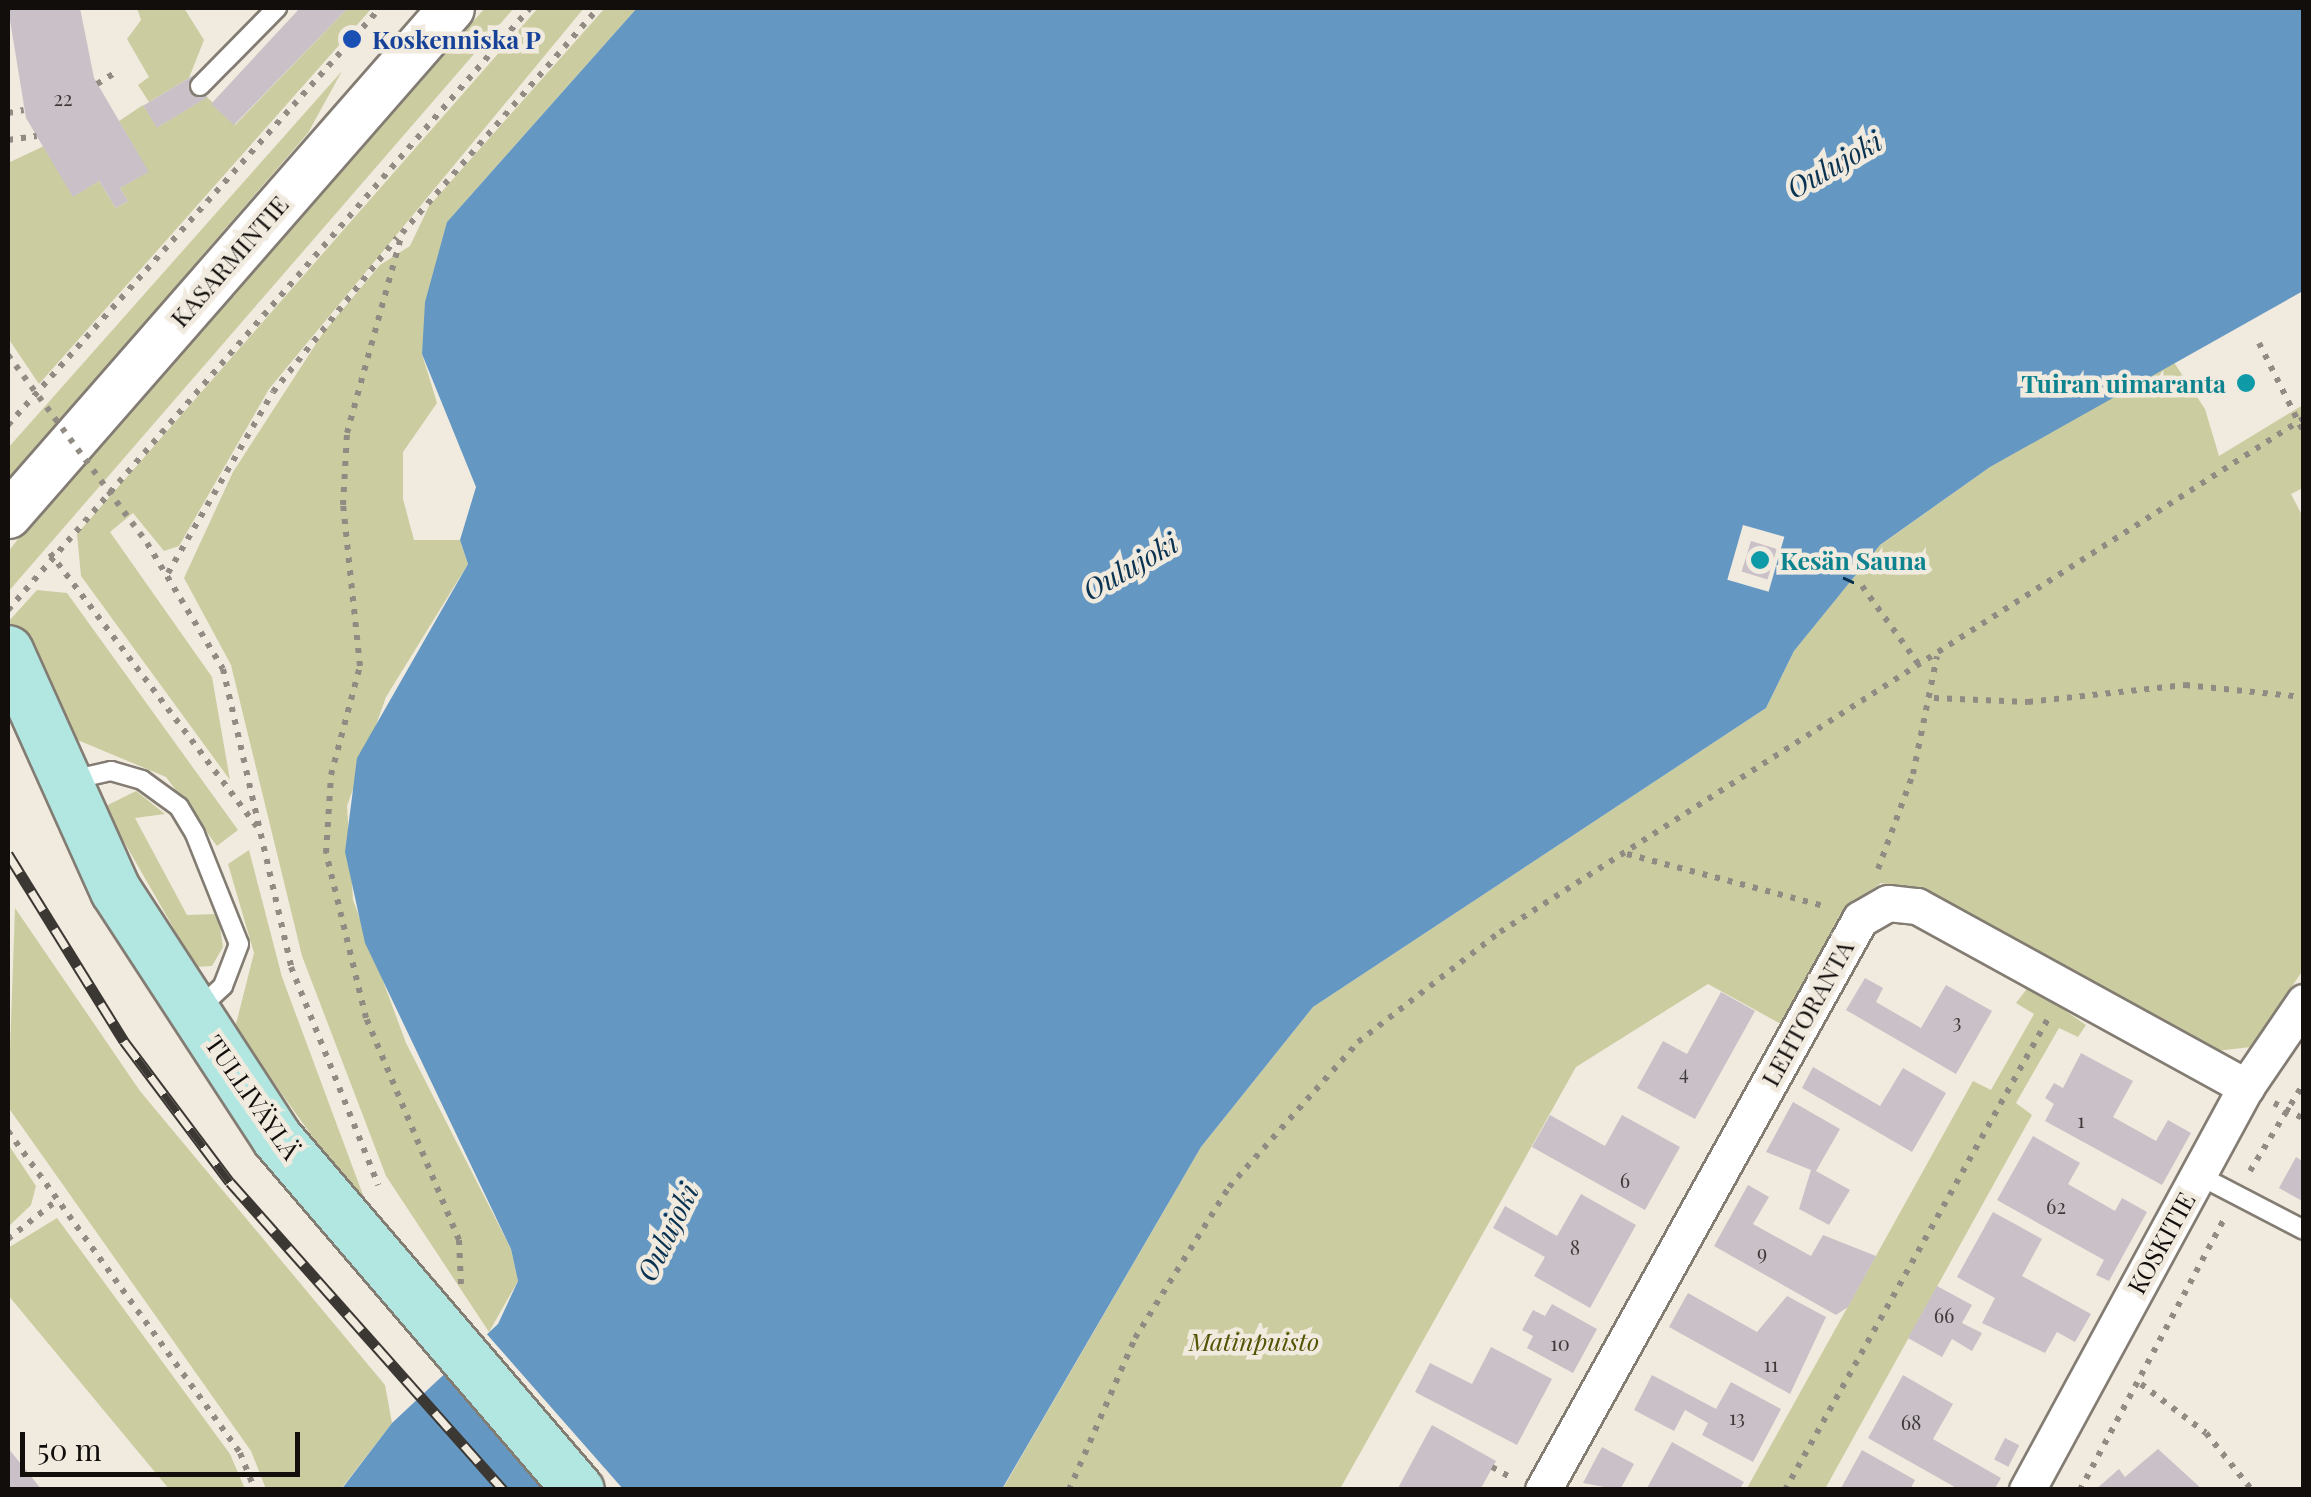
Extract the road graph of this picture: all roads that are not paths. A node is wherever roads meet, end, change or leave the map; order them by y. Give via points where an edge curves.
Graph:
1 (277, 8) edge
2 (451, 8) edge
3 (200, 86) dead end
4 (8, 515) edge
5 (15, 669) edge
6 (66, 782) junction
7 (2304, 1002) edge
8 (194, 1012) junction
9 (2246, 1088) junction
10 (2198, 1175) junction
11 (2304, 1230) edge
12 (579, 1490) edge
13 (1543, 1490) edge
14 (2027, 1490) edge

1 - 3 lane
2 - 4 street, KASARMINTIE
5 - 6 main road, TULLIVÄYLÄ
6 - 8 main road, TULLIVÄYLÄ via 116,891
6 - 8 lane via 111,772 142,780 179,807 195,834 239,944 223,986
7 - 9 street, KOSKITIE
8 - 12 main road, TULLIVÄYLÄ via 277,1138
9 - 10 street, KOSKITIE
9 - 13 street, LEHTORANTA via 1917,906 1888,903 1860,919
10 - 11 lane
10 - 14 street, KOSKITIE

